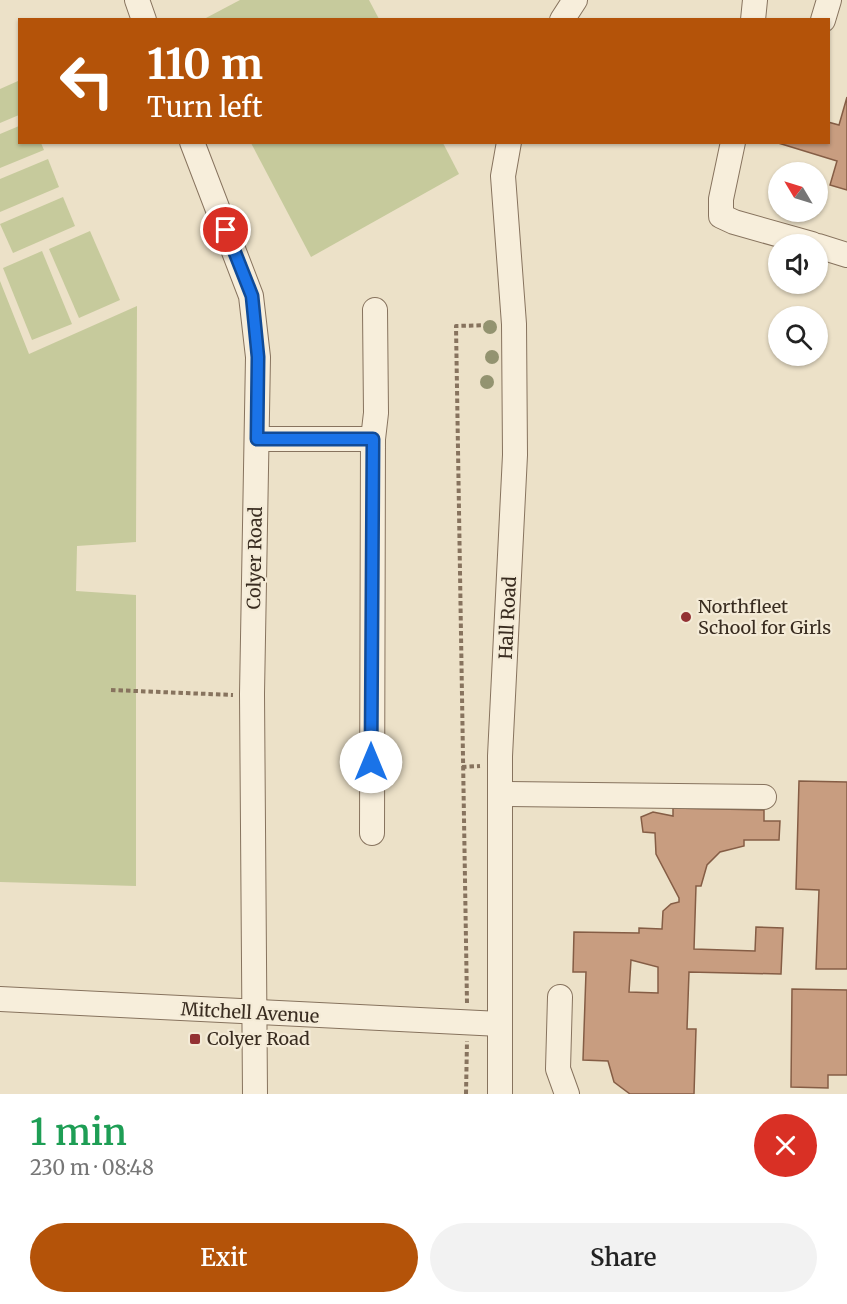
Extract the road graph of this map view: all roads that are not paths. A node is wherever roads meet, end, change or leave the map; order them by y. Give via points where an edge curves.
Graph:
1 (137, 0) edge
2 (575, 0) edge
3 (755, 0) edge
4 (829, 0) edge
5 (143, 18) edge
6 (563, 18) edge
7 (753, 18) edge
8 (824, 18) edge
9 (193, 144) edge
10 (508, 144) edge
11 (733, 144) edge
12 (777, 234) edge
13 (828, 249) edge
14 (847, 255) edge
15 (375, 310) dead end
16 (257, 439) junction
17 (373, 439) junction
18 (500, 794) junction
19 (764, 797) dead end
20 (372, 833) dead end
21 (560, 997) dead end
22 (0, 999) edge
23 (255, 1013) junction
24 (500, 1024) junction
25 (255, 1094) edge
26 (500, 1094) edge
27 (567, 1094) edge

1 - 5 street
2 - 6 street
3 - 7 street
4 - 8 street
9 - 16 street, Colyer Road via 252,296 258,357
10 - 18 street, Hall Road via 503,176 514,324 515,455
11 - 12 street via 720,216
13 - 14 street
15 - 17 street
16 - 17 street
16 - 23 street, Colyer Road via 252,694
17 - 20 street
18 - 19 street
18 - 24 street, Hall Road
21 - 27 street via 558,1069
22 - 23 street, Mitchell Avenue
23 - 24 street, Mitchell Avenue
23 - 25 street, Colyer Road
24 - 26 street, Hall Road

